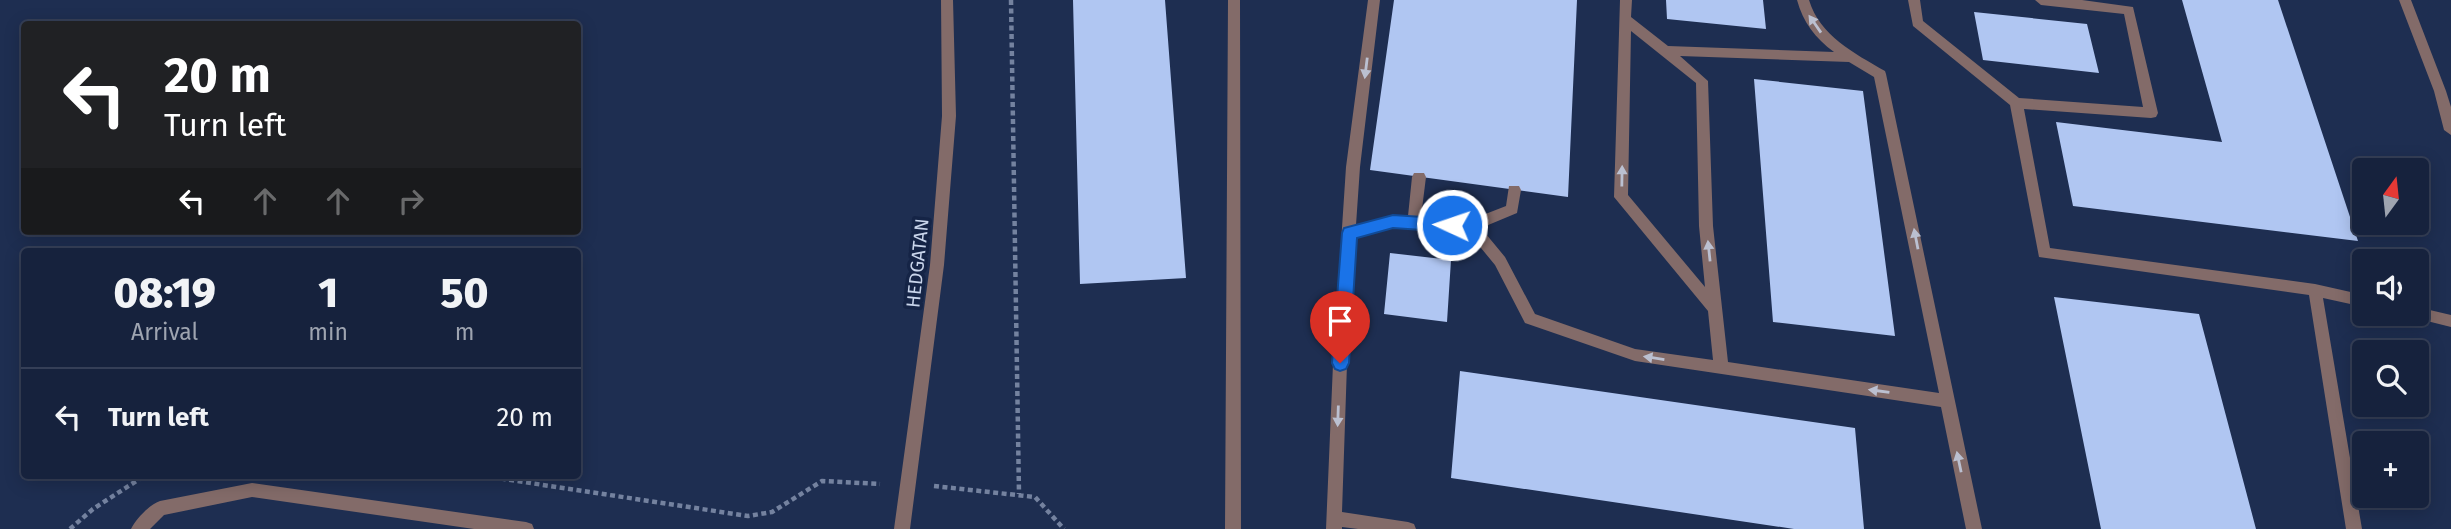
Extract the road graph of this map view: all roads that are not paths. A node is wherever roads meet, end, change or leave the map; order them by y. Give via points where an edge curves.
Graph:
1 (947, 0) edge
2 (1234, 0) edge
3 (1374, 0) edge
4 (1626, 0) edge
5 (1803, 0) edge
6 (1914, 0) edge
7 (2041, 0) edge
8 (2405, 0) edge
9 (1625, 19) junction
10 (1665, 51) junction
11 (1852, 57) junction
12 (2015, 103) junction
13 (2451, 130) edge
14 (1419, 177) dead end
15 (1514, 190) dead end
16 (1414, 223) junction
17 (1471, 226) junction
18 (1349, 233) junction
19 (2315, 290) junction
20 (2352, 298) edge
21 (1714, 308) junction
22 (2429, 316) edge
23 (2451, 321) edge
24 (1721, 368) junction
25 (1947, 401) junction
26 (1334, 524) edge
27 (139, 529) edge
28 (526, 529) edge
29 (902, 529) edge
30 (1233, 529) edge
31 (1408, 529) edge
32 (1974, 529) edge
33 (2354, 529) edge

1 - 29 street, HEDGATAN via 949,116 942,214
2 - 30 street
3 -> 18 street
4 - 9 street
11 -> 5 street via 1828,43 1804,9
6 - 12 street via 1917,23
7 - 12 street via 2129,10 2151,113
8 - 13 street
9 - 10 street
21 -> 9 street via 1621,197
10 - 11 street
21 -> 10 street via 1706,226 1702,81
25 -> 11 street via 1880,74
12 - 19 street via 2044,253
14 - 16 street
15 - 17 street via 1512,209
16 - 17 street
16 - 18 street via 1393,221
24 -> 17 street via 1635,355 1530,318 1500,261
18 -> 26 street
19 - 20 street
19 - 33 street
21 - 24 street
22 - 23 street
25 -> 24 street
32 -> 25 street
26 - 31 street
27 - 28 street via 160,508 251,489

